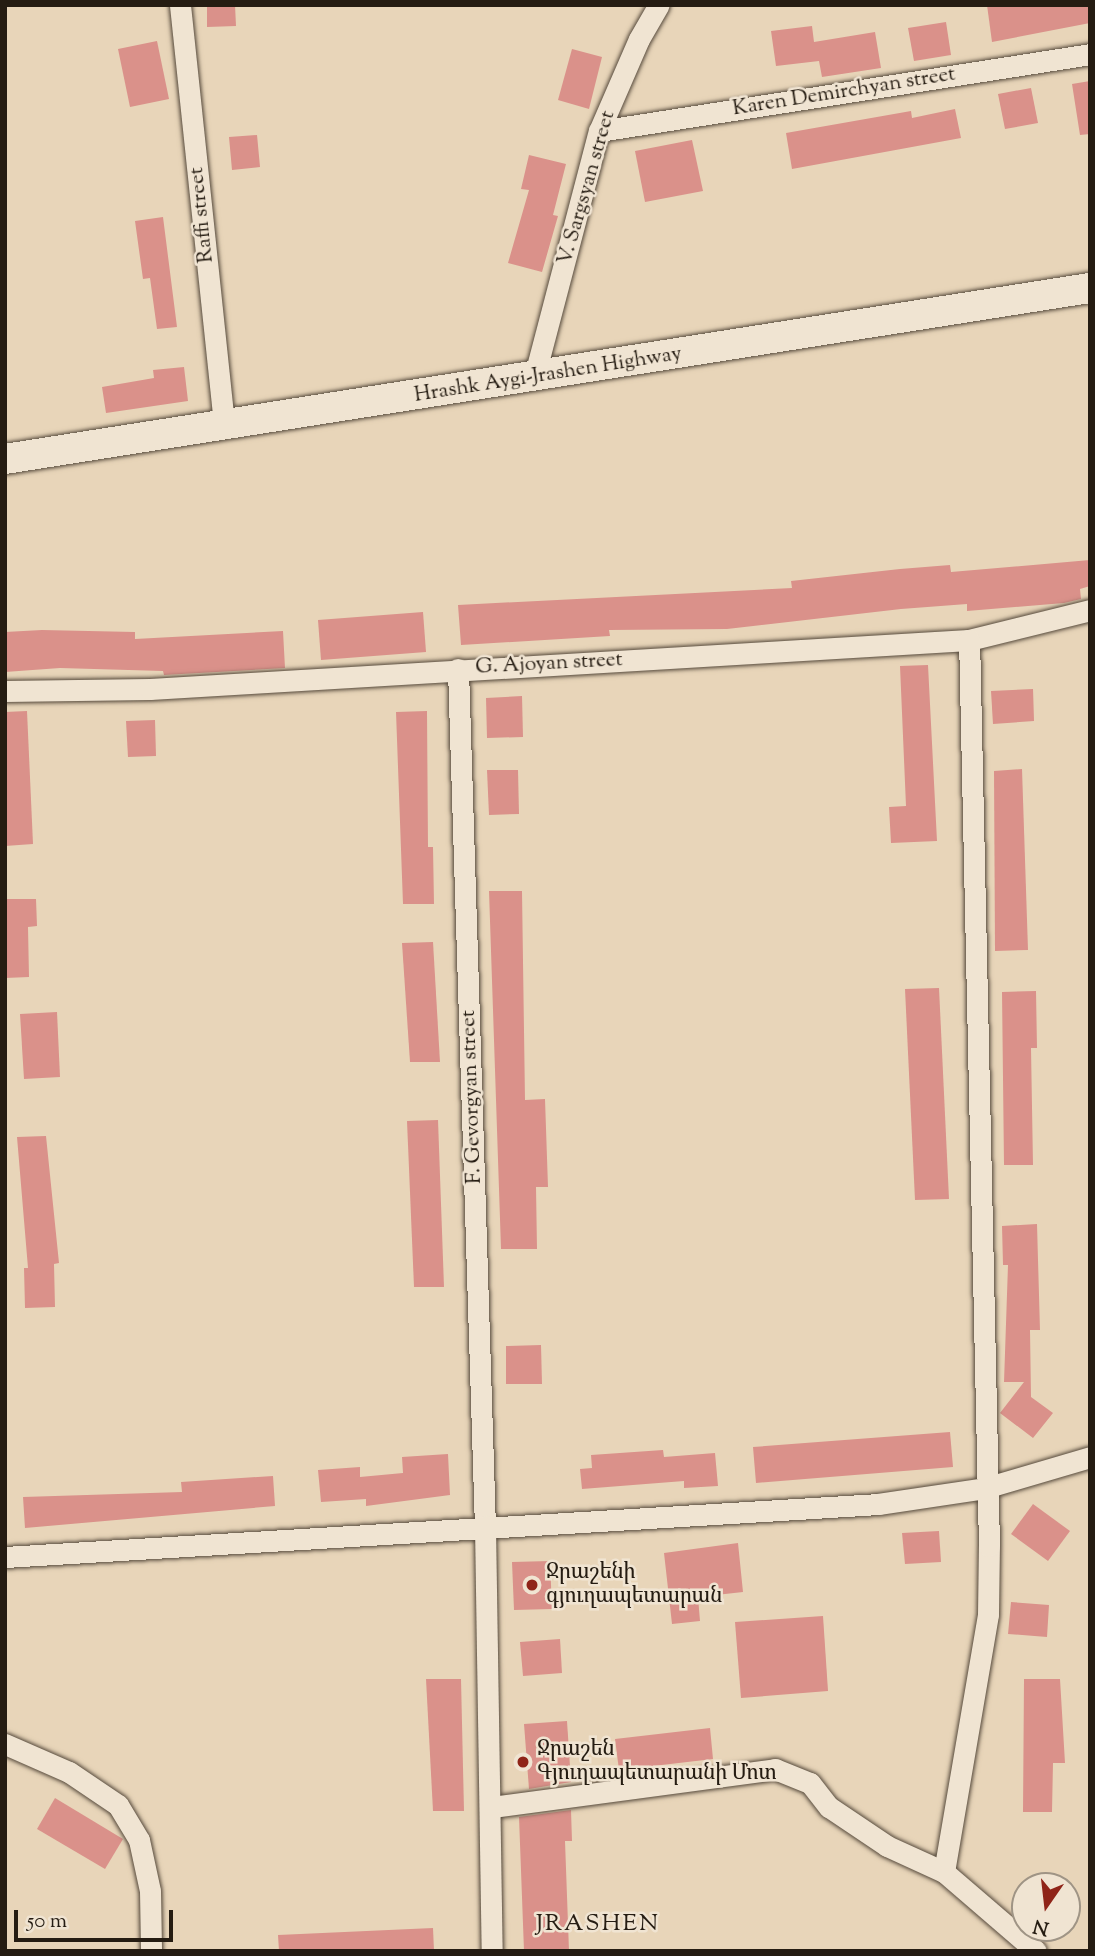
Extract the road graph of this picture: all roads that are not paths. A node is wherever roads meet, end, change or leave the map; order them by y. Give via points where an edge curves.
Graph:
1 (180, 5) edge
2 (659, 5) edge
3 (1090, 54) edge
4 (599, 131) junction
5 (1090, 288) edge
6 (534, 378) junction
7 (224, 425) junction
8 (5, 459) edge
9 (1090, 610) edge
10 (970, 640) junction
11 (457, 669) junction
12 (5, 691) edge
13 (1090, 1457) edge
14 (985, 1489) junction
15 (485, 1526) junction
16 (5, 1557) edge
17 (5, 1744) edge
18 (492, 1807) junction
19 (944, 1872) junction
20 (151, 1951) edge
21 (492, 1951) edge
22 (1036, 1951) edge

1 - 7 street, Raffi street
2 - 4 street, V. Sargsyan street
3 - 4 street, Karen Demirchyan street
4 - 6 street, V. Sargsyan street
5 - 6 street, Hrashk Aygi-Jrashen Highway
6 - 7 street, Hrashk Aygi-Jrashen Highway
7 - 8 street, Hrashk Aygi-Jrashen Highway
9 - 10 street, G. Ajoyan street
10 - 11 street, G. Ajoyan street
10 - 14 street
11 - 12 street, G. Ajoyan street via 150,689
11 - 15 street, F. Gevorgyan street
13 - 14 street
14 - 15 street via 878,1504
14 - 19 street via 988,1614
15 - 16 street
15 - 18 street, F. Gevorgyan street
17 - 20 street via 69,1772 118,1805 139,1840 145,1866
18 - 19 street via 775,1769 810,1783 829,1807 887,1846
18 - 21 street, F. Gevorgyan street
19 - 22 street

